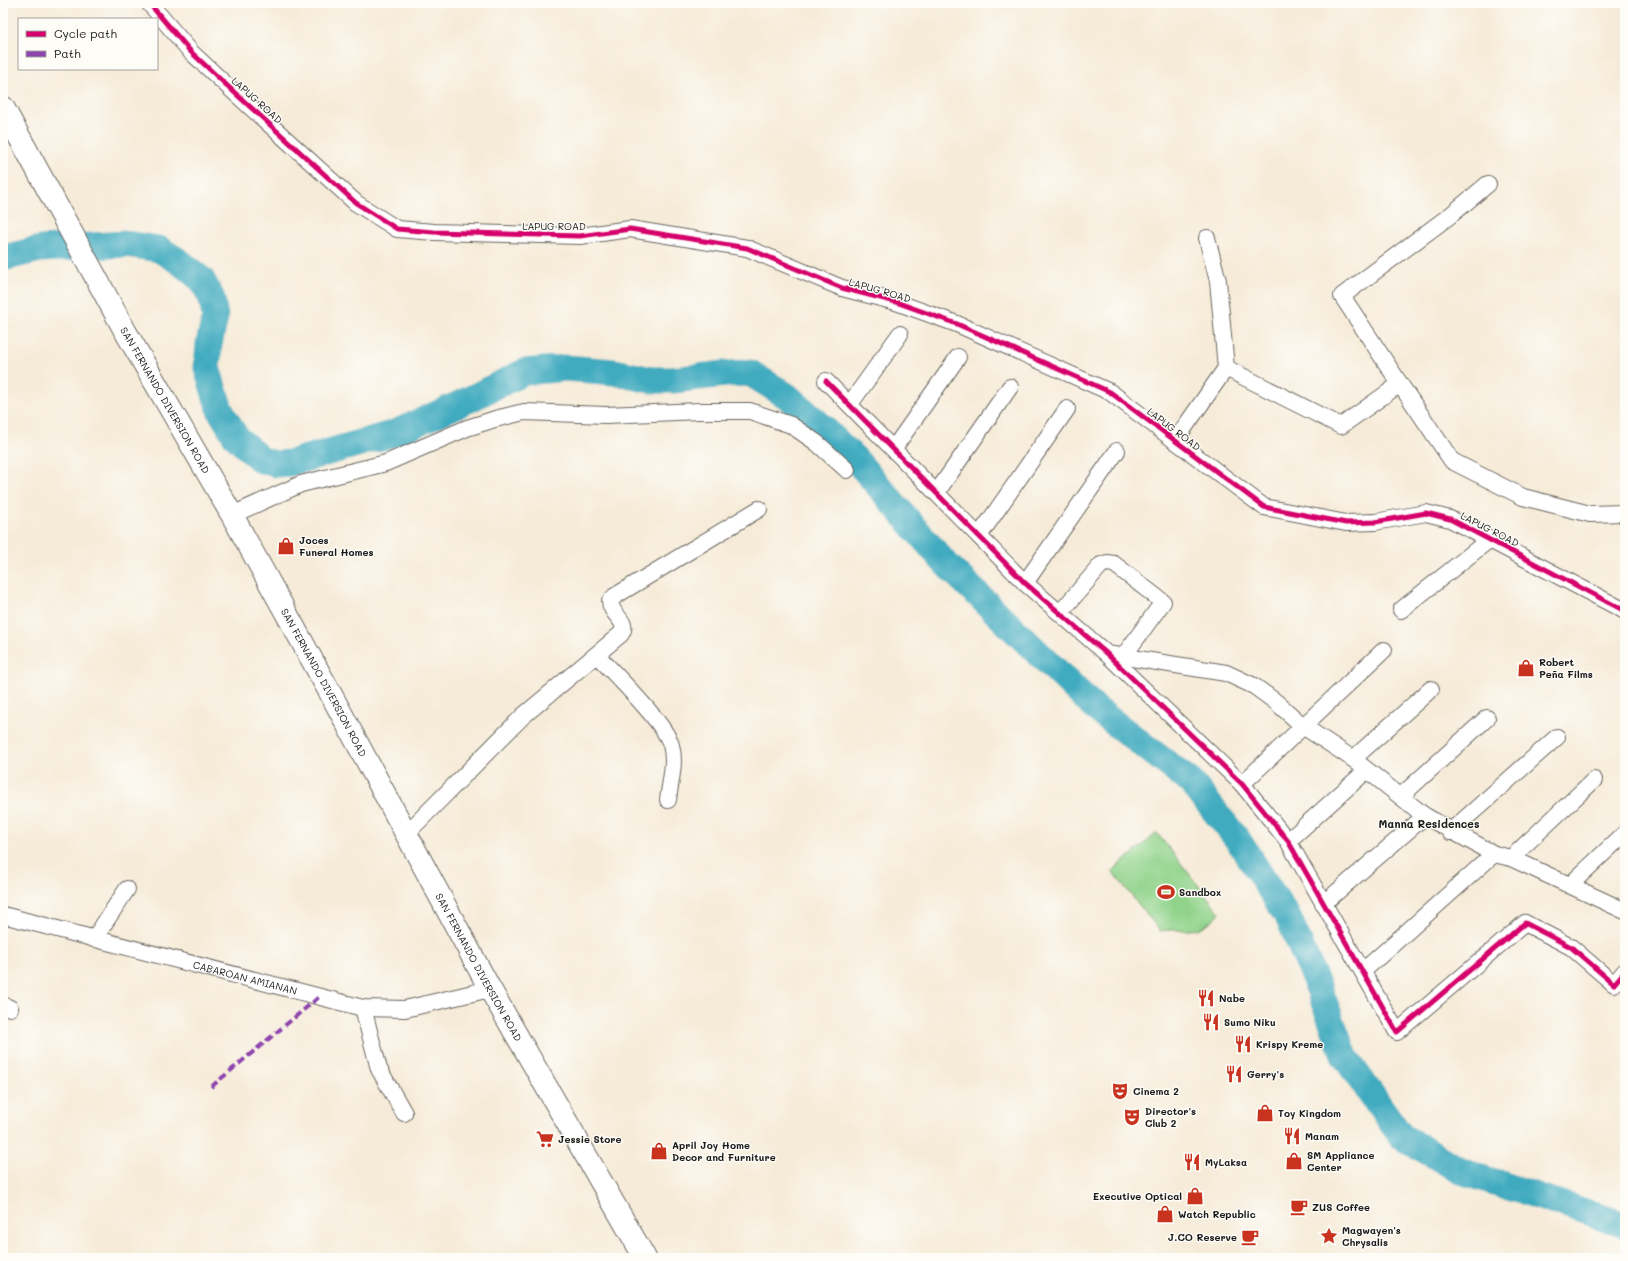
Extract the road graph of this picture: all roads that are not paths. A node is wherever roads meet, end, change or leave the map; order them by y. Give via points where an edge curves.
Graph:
1 (149, 3) edge
2 (3, 107) edge
3 (1488, 184) dead end
4 (1207, 238) dead end
5 (900, 334) dead end
6 (958, 357) dead end
7 (1226, 368) junction
8 (826, 381) dead end
9 (1400, 384) junction
10 (1010, 387) dead end
11 (850, 404) junction
12 (1067, 409) dead end
13 (1175, 441) junction
14 (894, 448) junction
15 (1117, 451) dead end
16 (847, 470) dead end
17 (936, 492) junction
18 (759, 509) dead end
19 (1625, 513) edge
20 (232, 515) junction
21 (979, 536) junction
22 (1490, 539) junction
23 (1025, 583) junction
24 (1401, 610) dead end
25 (1625, 611) edge
26 (1060, 613) junction
27 (1384, 650) dead end
28 (1107, 654) junction
29 (597, 655) junction
30 (1123, 657) junction
31 (1431, 689) dead end
32 (1487, 718) dead end
33 (1302, 726) junction
34 (1558, 737) dead end
35 (1353, 759) junction
36 (1366, 771) junction
37 (1594, 780) dead end
38 (1242, 784) junction
39 (1402, 796) junction
40 (668, 800) dead end
41 (1425, 816) junction
42 (1450, 832) junction
43 (1625, 833) edge
44 (406, 834) junction
45 (1288, 841) junction
46 (1494, 854) junction
47 (1510, 858) junction
48 (1571, 884) junction
49 (127, 889) dead end
50 (1323, 904) junction
51 (1625, 911) edge
52 (3, 915) edge
53 (94, 938) junction
54 (1363, 971) junction
55 (1625, 971) edge
56 (490, 989) junction
57 (363, 1008) junction
58 (404, 1114) dead end
59 (645, 1258) edge

1 - 13 street, LAPUG ROAD via 191,52 356,204 398,229 580,236 630,228 747,248 842,288 896,302 957,324 1110,392
2 - 20 highway, SAN FERNANDO DIVERSION ROAD via 124,329
3 - 9 street via 1342,296
4 - 7 street via 1218,281
5 - 11 street
6 - 14 street
7 - 9 street via 1341,426
7 - 13 street
8 - 11 street
9 - 19 street via 1452,461 1523,496 1590,514
10 - 17 street
11 - 14 street
12 - 21 street
13 - 22 street, LAPUG ROAD via 1264,507 1346,523 1375,522 1426,513 1450,519
14 - 17 street
15 - 23 street
16 - 20 street via 817,443 791,425 750,411 606,415 524,412 467,428 386,464 302,484
17 - 21 street
18 - 29 street via 615,596 610,601 610,607 624,625 624,630
20 - 44 highway, SAN FERNANDO DIVERSION ROAD
21 - 23 street
22 - 24 street
22 - 25 street, LAPUG ROAD
23 - 26 street
26 - 28 street
26 - 30 street via 1101,565 1114,564 1163,602
27 - 33 street
28 - 30 street
28 - 38 street
29 - 40 street via 660,724 671,744 673,763
29 - 44 street via 524,716
30 - 33 street via 1226,673 1254,686
31 - 35 street
32 - 39 street
33 - 35 street
33 - 38 street
34 - 42 street
35 - 36 street
36 - 39 street
36 - 45 street
37 - 47 street
38 - 45 street
39 - 41 street
41 - 42 street
41 - 50 street
42 - 46 street
43 - 48 street
44 - 56 highway, SAN FERNANDO DIVERSION ROAD
45 - 50 street
46 - 47 street
46 - 54 street
47 - 48 street
48 - 51 street
49 - 53 street
50 - 54 street
52 - 53 street, CABAROAN AMIANAN
53 - 57 street, CABAROAN AMIANAN
54 - 55 street via 1397,1032 1525,923 1571,947 1614,984
56 - 57 street, CABAROAN AMIANAN via 405,1009
56 - 59 highway, SAN FERNANDO DIVERSION ROAD
57 - 58 street via 379,1069

